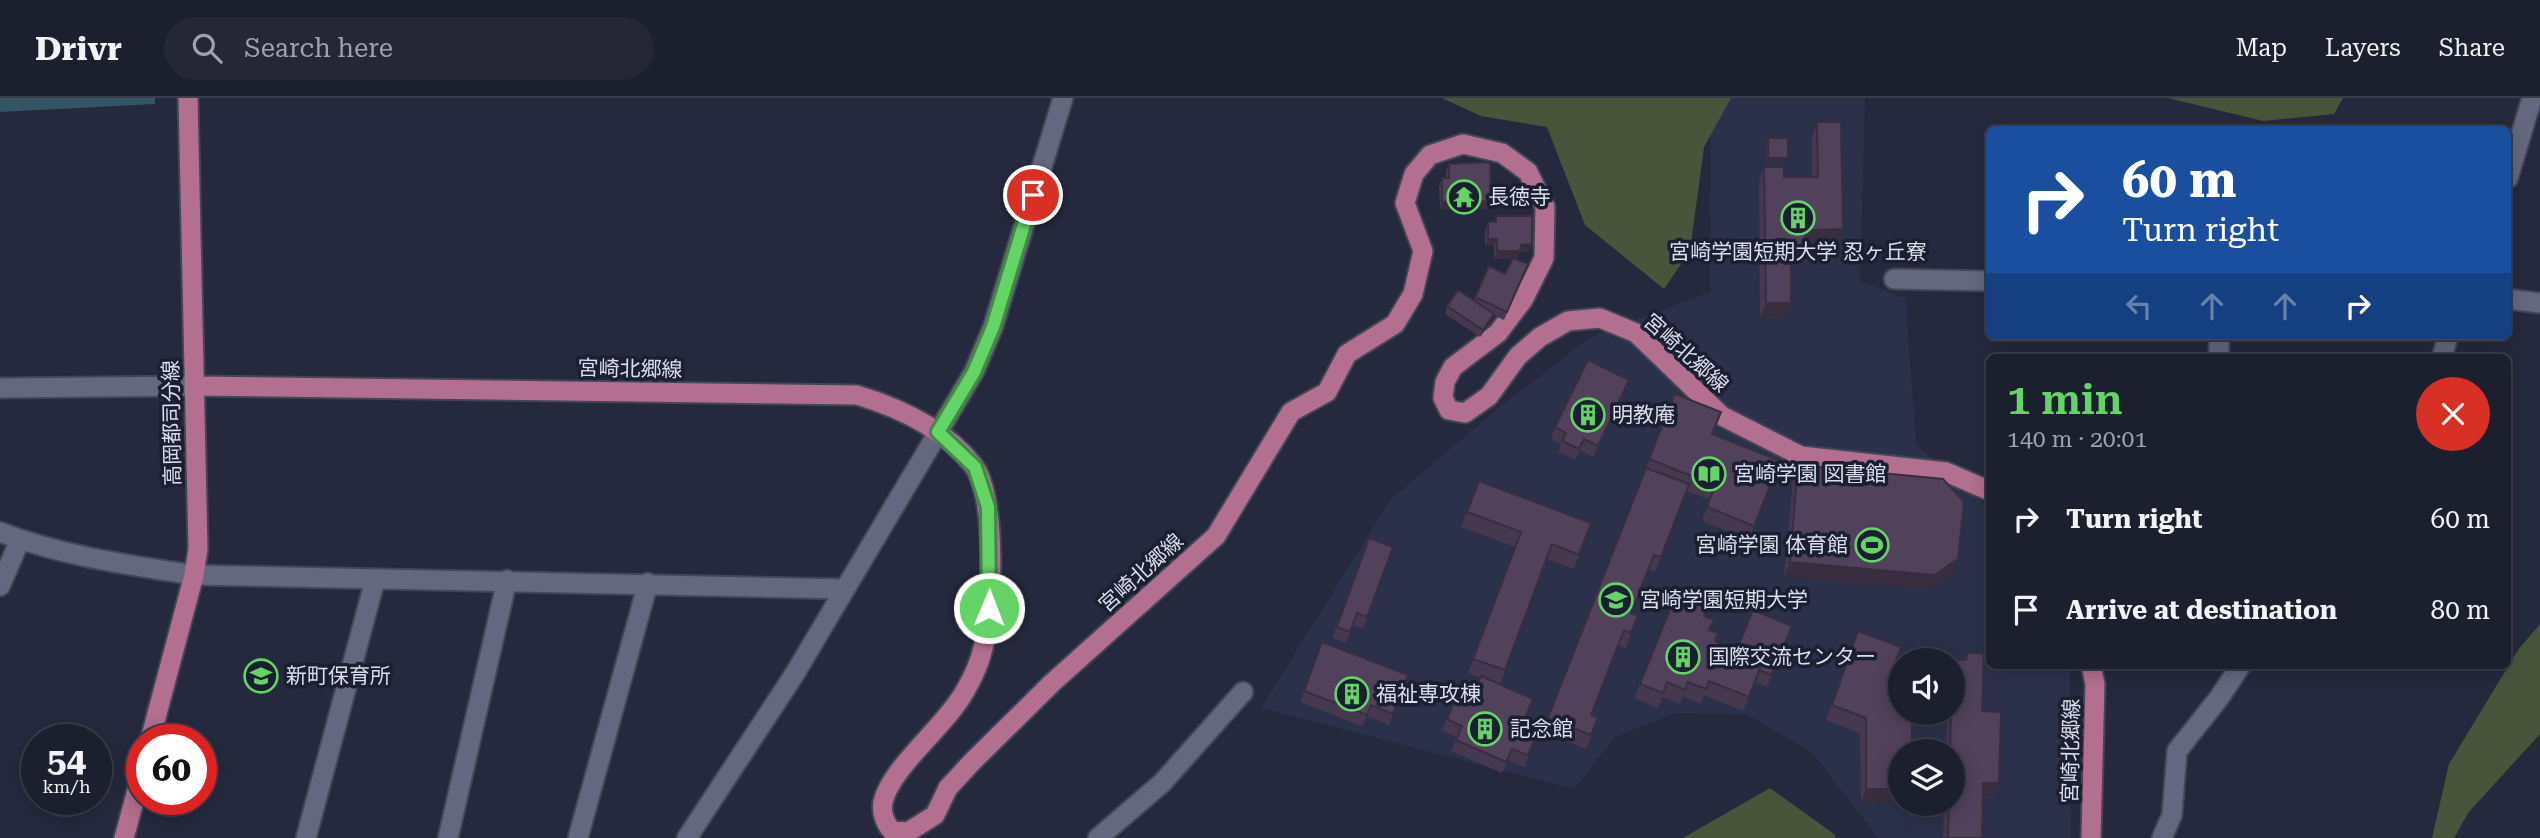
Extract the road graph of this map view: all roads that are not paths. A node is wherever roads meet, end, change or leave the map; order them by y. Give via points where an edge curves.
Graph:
1 (188, 98) edge
2 (1063, 98) edge
3 (2532, 98) edge
4 (2511, 168) edge
5 (1894, 279) dead end
6 (1986, 281) edge
7 (2511, 299) edge
8 (2540, 303) edge
9 (194, 386) junction
10 (0, 388) edge
11 (938, 432) junction
12 (1986, 489) edge
13 (0, 532) edge
14 (20, 540) junction
15 (194, 575) junction
16 (375, 580) junction
17 (507, 580) junction
18 (648, 583) junction
19 (0, 586) edge
20 (845, 589) junction
21 (2092, 669) edge
22 (2238, 669) edge
23 (1243, 692) dead end
24 (154, 724) edge
25 (130, 815) edge
26 (890, 834) edge
27 (124, 838) edge
28 (306, 838) edge
29 (448, 838) edge
30 (578, 838) edge
31 (687, 838) edge
32 (1098, 838) edge
33 (2091, 838) edge
34 (2162, 838) edge

1 - 9 main road, 高岡都司分線
2 - 11 street via 993,327 974,372
3 - 4 street
5 - 6 street
7 - 8 street
9 - 10 street
9 - 11 main road, 宮崎北郷線 via 857,395 892,406
9 - 15 main road, 高岡都司分線 via 198,549
11 - 20 street
11 - 26 main road, 宮崎北郷線 via 975,467 988,507 989,608 983,648 965,692 899,771 883,802
12 - 26 main road, 宮崎北郷線 via 1946,472 1801,456 1722,416 1636,333 1600,318 1568,321 1540,337 1518,356 1489,396 1465,413 1449,410 1443,398 1453,367 1498,333 1523,300 1544,258 1545,207 1528,172 1502,153 1463,144 1430,155 1413,174 1405,203 1423,251 1413,293 1395,324 1347,354 1327,392 1291,412 1216,536 1052,683 972,762 948,788 935,815 908,832
13 - 14 street
14 - 15 street via 105,561
14 - 19 street
15 - 16 street
15 - 24 main road, 高岡都司分線
16 - 17 street
16 - 28 street
17 - 18 street
17 - 29 street
18 - 20 street
18 - 30 street
20 - 31 street
21 - 33 main road, 宮崎北郷線
22 - 34 street via 2177,751 2172,815
23 - 32 street via 1162,783
25 - 27 main road

